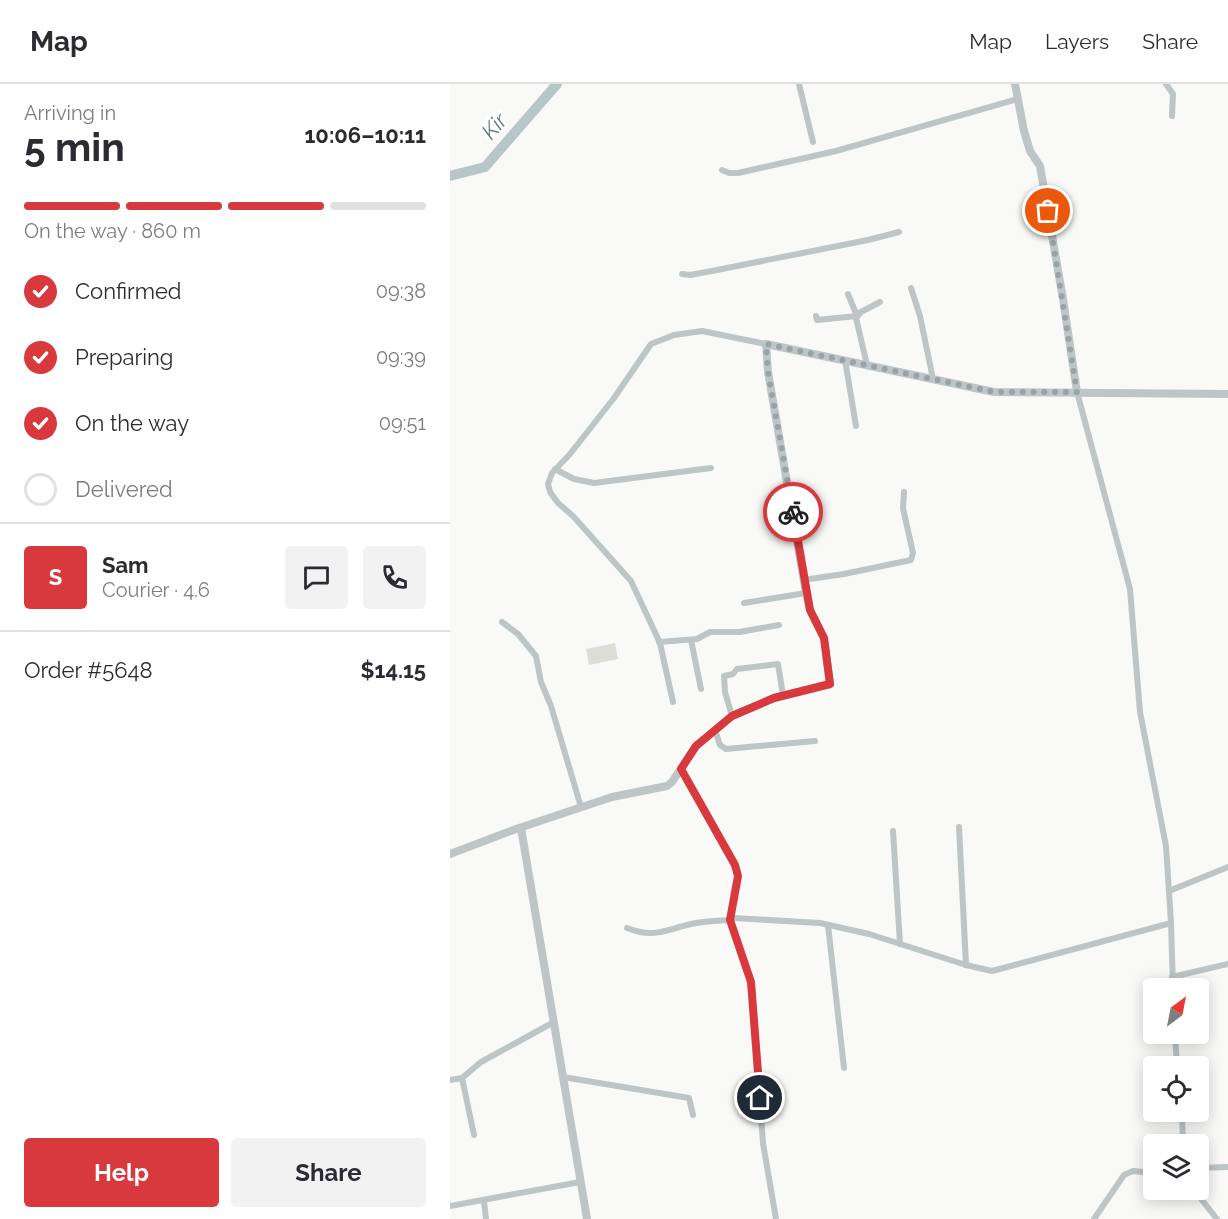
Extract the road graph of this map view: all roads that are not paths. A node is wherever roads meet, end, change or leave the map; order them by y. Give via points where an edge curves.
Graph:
1 (799, 84) edge
2 (1015, 84) edge
3 (1166, 84) edge
4 (1018, 99) junction
5 (1173, 116) dead end
6 (813, 142) dead end
7 (722, 170) dead end
8 (899, 232) dead end
9 (682, 274) dead end
10 (911, 288) dead end
11 (848, 294) dead end
12 (880, 302) dead end
13 (816, 316) dead end
14 (857, 316) junction
15 (766, 344) junction
16 (845, 360) junction
17 (867, 365) junction
18 (933, 379) junction
19 (1077, 392) junction
20 (1228, 394) edge
21 (856, 426) dead end
22 (711, 468) dead end
23 (555, 469) junction
24 (904, 492) dead end
25 (804, 580) junction
26 (806, 593) junction
27 (744, 603) dead end
28 (502, 622) dead end
29 (779, 625) dead end
30 (691, 640) junction
31 (659, 642) junction
32 (701, 689) dead end
33 (783, 695) junction
34 (673, 702) dead end
35 (732, 716) junction
36 (716, 730) junction
37 (815, 741) dead end
38 (681, 769) junction
39 (580, 807) junction
40 (959, 827) dead end
41 (521, 828) junction
42 (893, 831) dead end
43 (450, 854) edge
44 (1228, 867) edge
45 (1169, 891) junction
46 (730, 920) junction
47 (1171, 923) junction
48 (828, 925) junction
49 (627, 928) dead end
50 (900, 944) junction
51 (1228, 963) edge
52 (966, 965) junction
53 (1172, 977) joint
54 (554, 1022) junction
55 (844, 1068) dead end
56 (563, 1077) junction
57 (462, 1078) junction
58 (450, 1080) edge
59 (693, 1115) dead end
60 (474, 1135) dead end
61 (1228, 1167) edge
62 (1209, 1168) edge
63 (1143, 1172) edge
64 (580, 1182) junction
65 (1202, 1200) edge
66 (484, 1201) junction
67 (450, 1206) edge
68 (486, 1219) edge
69 (587, 1219) edge
70 (776, 1219) edge
71 (1094, 1219) edge
72 (1217, 1219) edge

1 - 6 street
2 - 4 street
3 - 5 street via 1173,94
4 - 7 street via 836,151 738,173
4 - 19 street via 1030,151 1040,166
8 - 9 street
10 - 18 street
11 - 14 street
12 - 14 street
13 - 14 street via 817,320
14 - 17 street
15 - 16 street
15 - 23 street via 702,331 674,334 651,344 614,398
15 - 25 street
16 - 17 street
16 - 21 street
17 - 18 street
18 - 19 street via 994,392
19 - 20 street
19 - 45 street via 1130,589 1140,712 1166,846
22 - 23 street via 594,483
23 - 31 street via 548,484 550,492 631,582
24 - 25 street via 912,560
25 - 26 street
26 - 27 street
26 - 33 street via 824,638 831,682
28 - 39 street via 536,656
29 - 30 street via 740,632 719,631
30 - 31 street
30 - 32 street
31 - 34 street
33 - 35 street
33 - 35 street via 778,664 737,669 724,676
35 - 36 street
36 - 37 street via 720,745 726,749
36 - 38 street via 696,746
38 - 39 street via 672,782 661,788
38 - 46 street via 735,865 738,876
39 - 41 street
40 - 52 street
41 - 43 street
41 - 54 street
42 - 50 street
44 - 45 street
45 - 47 street
46 - 48 street via 754,918
46 - 49 street via 688,924 663,933 647,934
46 - 70 street via 751,982 763,1143
47 - 52 street via 1002,969 992,971
47 - 53 street
48 - 50 street
48 - 55 street
50 - 52 street
51 - 53 street
54 - 56 street
54 - 57 street via 481,1062
56 - 59 street via 689,1098
56 - 64 street
57 - 58 street
57 - 60 street
61 - 62 street
63 - 71 street via 1124,1175
64 - 66 street
64 - 69 street
65 - 72 street
66 - 67 street
66 - 68 street

